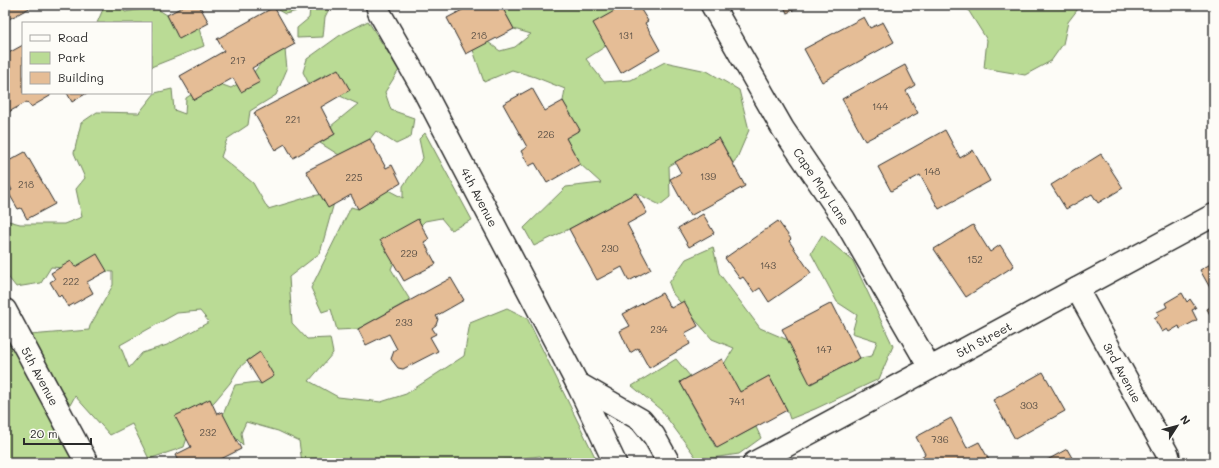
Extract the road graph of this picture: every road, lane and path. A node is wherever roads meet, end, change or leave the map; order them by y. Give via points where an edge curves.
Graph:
1 (712, 5) edge
2 (375, 7) edge
3 (1214, 215) edge
4 (1077, 289) junction
5 (5, 310) edge
6 (930, 368) junction
7 (577, 383) junction
8 (1168, 455) dead end
9 (87, 463) edge
10 (615, 463) edge
11 (668, 463) edge
12 (754, 463) edge

1 - 6 street, Cape May Lane via 785,133 844,219
2 - 7 street, 4th Avenue via 422,87
3 - 4 street, 5th Street
4 - 6 street, 5th Street
4 - 8 street, 3rd Avenue
5 - 9 street, 5th Avenue
6 - 12 street, 5th Street
7 - 10 street, 4th Avenue
7 - 11 street via 642,420

